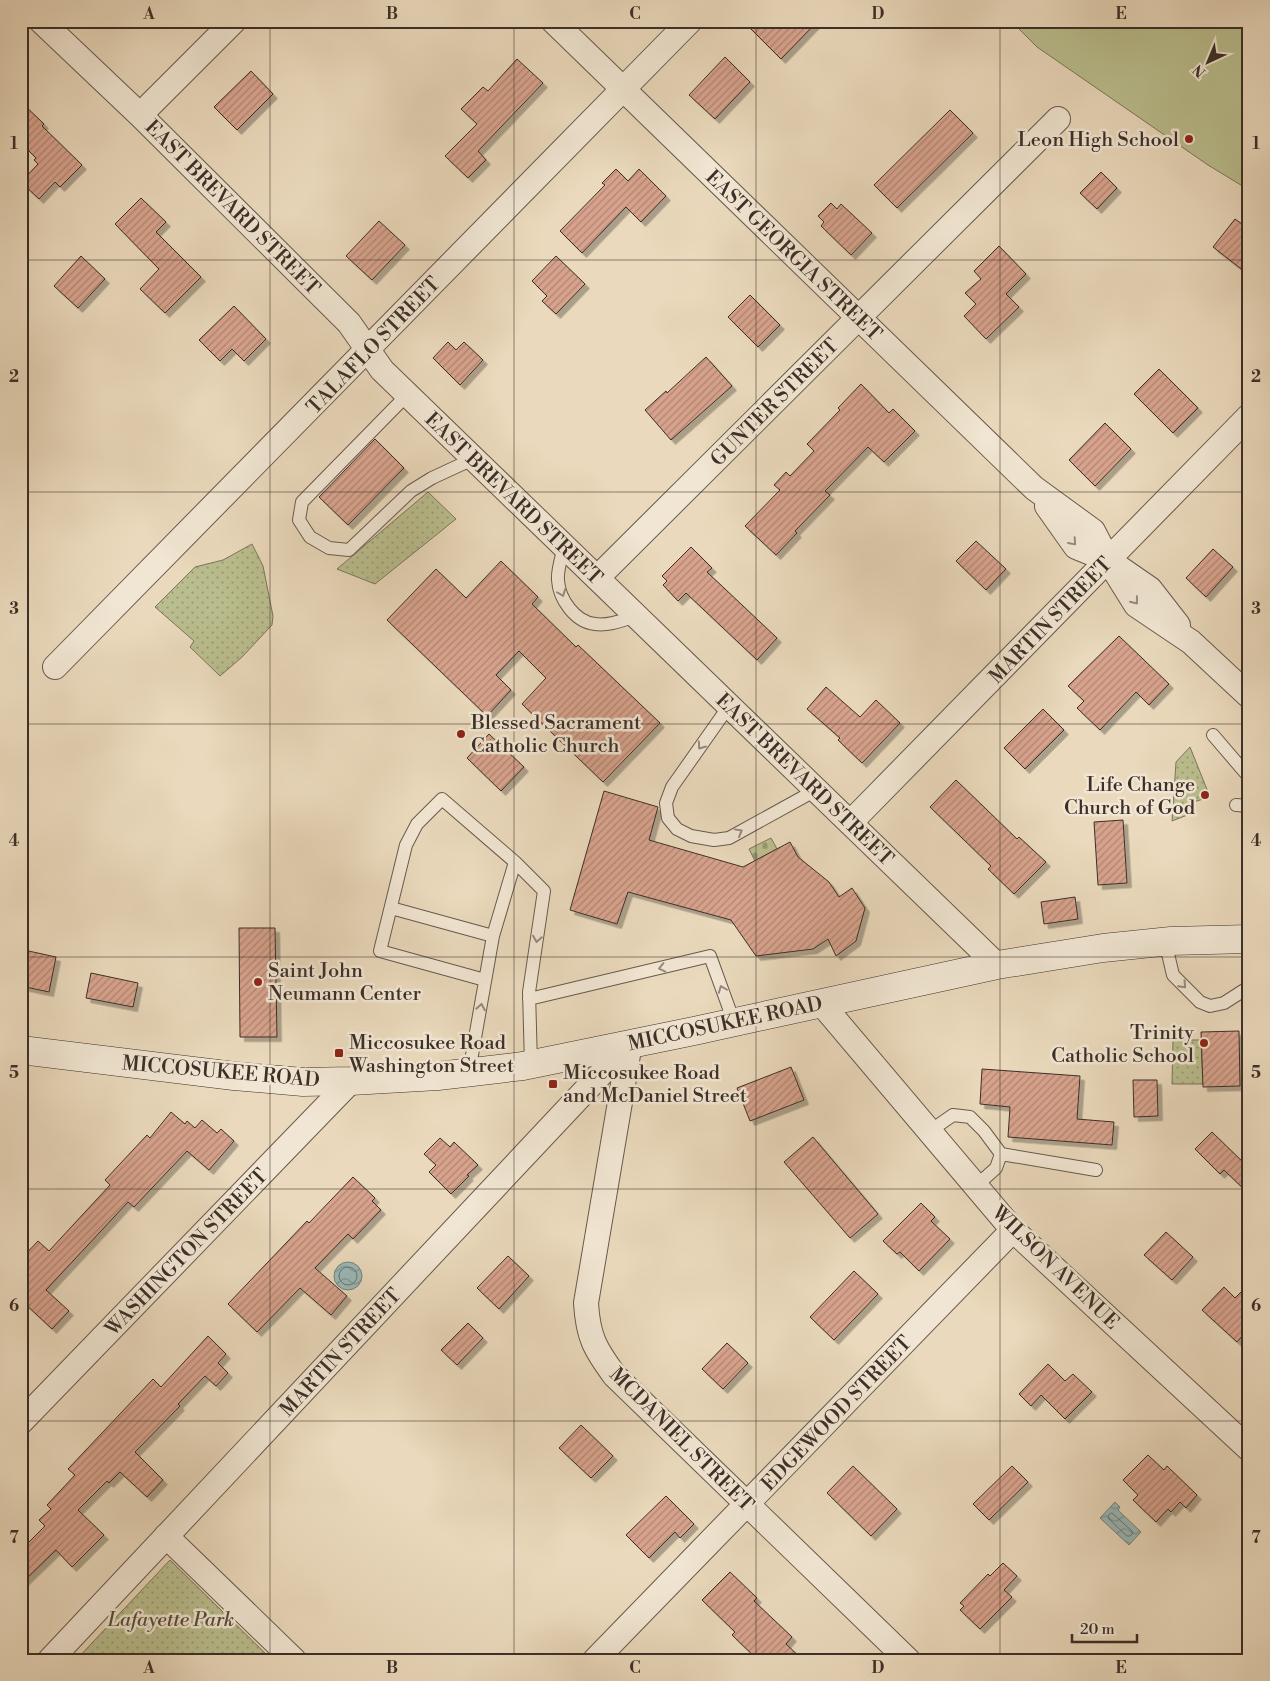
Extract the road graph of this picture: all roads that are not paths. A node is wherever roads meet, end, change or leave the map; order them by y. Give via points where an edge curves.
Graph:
1 (41, 21) edge
2 (234, 21) edge
3 (553, 21) edge
4 (690, 21) edge
5 (623, 89) junction
6 (140, 115) junction
7 (1058, 119) dead end
8 (858, 318) junction
9 (368, 350) junction
10 (407, 394) junction
11 (1249, 416) edge
12 (473, 459) junction
13 (564, 546) junction
14 (1108, 560) junction
15 (597, 578) junction
16 (636, 616) junction
17 (55, 667) dead end
18 (1249, 696) edge
19 (729, 706) junction
20 (1213, 735) dead end
21 (1249, 777) edge
22 (816, 790) junction
23 (1236, 805) dead end
24 (1249, 806) edge
25 (850, 823) junction
26 (515, 862) junction
27 (391, 908) junction
28 (493, 936) junction
29 (1249, 939) edge
30 (1166, 941) junction
31 (997, 965) junction
32 (485, 980) junction
33 (1249, 987) edge
34 (529, 1000) junction
35 (821, 1003) junction
36 (734, 1022) junction
37 (630, 1043) junction
38 (21, 1050) edge
39 (530, 1064) junction
40 (469, 1072) junction
41 (351, 1081) junction
42 (930, 1131) junction
43 (1001, 1154) junction
44 (1096, 1170) dead end
45 (976, 1186) junction
46 (1013, 1230) junction
47 (21, 1422) edge
48 (1249, 1450) edge
49 (747, 1504) junction
50 (166, 1536) junction
51 (50, 1660) edge
52 (294, 1660) edge
53 (596, 1660) edge
54 (908, 1660) edge

1 - 6 street, EAST BREVARD STREET
2 - 6 street
3 - 5 street, EAST GEORGIA STREET
4 - 5 street, TALAFLO STREET
5 - 8 street, EAST GEORGIA STREET
5 - 9 street, TALAFLO STREET
6 - 9 street, EAST BREVARD STREET via 349,323
7 - 8 street, GUNTER STREET
8 - 14 street, EAST GEORGIA STREET via 1034,488 1093,531
8 - 15 street, GUNTER STREET
9 - 10 street, EAST BREVARD STREET via 382,370
9 - 17 street, TALAFLO STREET
10 - 12 street, EAST BREVARD STREET
10 - 12 lane via 302,502 299,520 310,537 329,548 349,550 411,491
11 - 14 street, MARTIN STREET
12 - 13 street, EAST BREVARD STREET
13 - 15 street, EAST BREVARD STREET
13 -> 16 lane via 558,579 561,596 571,610 582,620 594,624 608,624
14 - 18 street, EAST GEORGIA STREET via 1150,589 1191,642
14 - 25 street, MARTIN STREET
15 - 16 street, EAST BREVARD STREET
16 - 19 street, EAST BREVARD STREET
19 - 22 street, EAST BREVARD STREET
19 -> 22 lane via 672,787 666,803 668,818 677,828 691,836 714,840 729,838
20 - 21 lane
22 - 25 street, EAST BREVARD STREET
23 - 24 lane
25 - 31 street, EAST BREVARD STREET
26 - 27 lane via 442,799 417,824 406,845
26 - 28 lane
26 -> 34 lane via 544,891
27 - 28 lane
27 - 32 lane via 380,951
28 - 32 lane
29 - 30 street, MICCOSUKEE ROAD
30 - 31 street, MICCOSUKEE ROAD
30 -> 33 lane via 1173,975 1200,1002 1210,1006 1224,1003
31 - 35 street, MICCOSUKEE ROAD
40 -> 32 lane
36 -> 34 lane via 710,956
34 - 39 lane
35 - 36 street, MICCOSUKEE ROAD
35 - 42 street, WILSON AVENUE
36 - 37 street, MICCOSUKEE ROAD
37 - 39 street, MICCOSUKEE ROAD
37 - 49 street, MCDANIEL STREET via 586,1303 591,1338 615,1376
37 - 50 street, MARTIN STREET
38 - 41 street, MICCOSUKEE ROAD via 234,1076 303,1082
39 - 40 street, MICCOSUKEE ROAD
40 - 41 street, MICCOSUKEE ROAD
41 - 47 street, WASHINGTON STREET
42 - 43 lane via 953,1115 970,1117
42 - 45 street, WILSON AVENUE
43 - 44 lane
43 - 45 lane via 996,1168
45 - 46 street, WILSON AVENUE
46 - 48 street, WILSON AVENUE
46 - 49 street, EDGEWOOD STREET
49 - 53 street, EDGEWOOD STREET
49 - 54 street, MCDANIEL STREET
50 - 51 street, MARTIN STREET
50 - 52 street

